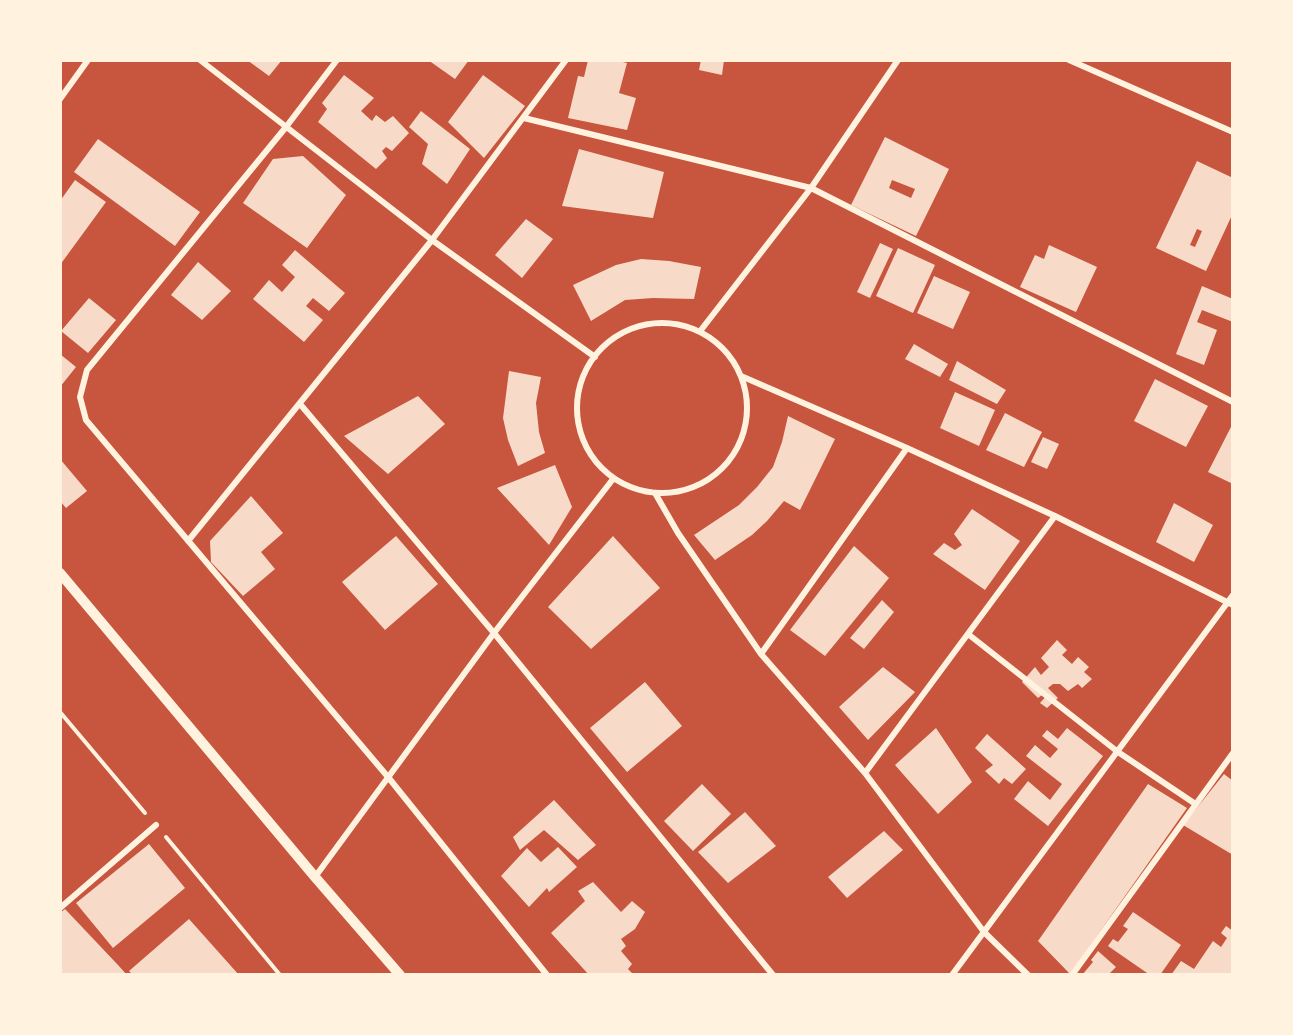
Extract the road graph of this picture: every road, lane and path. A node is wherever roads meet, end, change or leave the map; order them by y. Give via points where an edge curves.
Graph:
1 (88, 60) edge
2 (200, 60) edge
3 (337, 60) edge
4 (566, 60) edge
5 (898, 60) edge
6 (1069, 60) edge
7 (60, 99) edge
8 (524, 118) junction
9 (286, 127) junction
10 (1233, 132) edge
11 (811, 188) junction
12 (432, 240) junction
13 (701, 330) junction
14 (595, 357) junction
15 (741, 376) junction
16 (1233, 402) edge
17 (300, 404) junction
18 (907, 448) junction
19 (614, 478) junction
20 (655, 493) junction
21 (1055, 516) junction
22 (188, 542) junction
23 (60, 573) edge
24 (1233, 595) edge
25 (1231, 603) edge
26 (494, 633) junction
27 (968, 634) junction
28 (761, 654) junction
29 (60, 712) edge
30 (1118, 752) junction
31 (1233, 753) edge
32 (865, 773) junction
33 (388, 777) junction
34 (1194, 803) junction
35 (156, 825) junction
36 (315, 877) junction
37 (60, 908) edge
38 (984, 932) junction
39 (280, 975) edge
40 (400, 975) edge
41 (548, 975) edge
42 (773, 975) edge
43 (952, 975) edge
44 (1028, 975) edge
45 (1072, 975) edge

1 - 7 street
2 - 9 street
3 - 9 street
4 - 8 street
5 - 11 street
6 - 10 street
8 - 11 street
8 - 12 street
9 - 12 street
9 - 22 street via 87,370 80,397 86,420
11 - 13 street
11 - 16 street
12 - 14 street
12 - 17 street
13 - 14 street via 648,325 609,342
13 - 15 street via 722,348
14 - 19 street via 583,376 577,399 578,422 584,444 596,463
15 - 18 street
15 - 20 street via 746,419 741,440 730,458 697,486
17 - 22 street
17 - 26 street
18 - 21 street
18 - 28 street
19 - 20 street via 640,491
19 - 26 street
20 - 28 street
21 - 25 street
21 - 27 street
22 - 33 street
23 - 36 street
24 - 25 street
25 - 30 street
26 - 33 street
26 - 42 street
27 - 30 street
27 - 32 street
28 - 32 street
29 - 35 path
30 - 34 street
30 - 38 street
31 - 34 street
32 - 38 street
33 - 36 street
33 - 41 street
34 - 45 street
35 - 37 street
35 - 39 path
36 - 40 street
38 - 43 street
38 - 44 street

